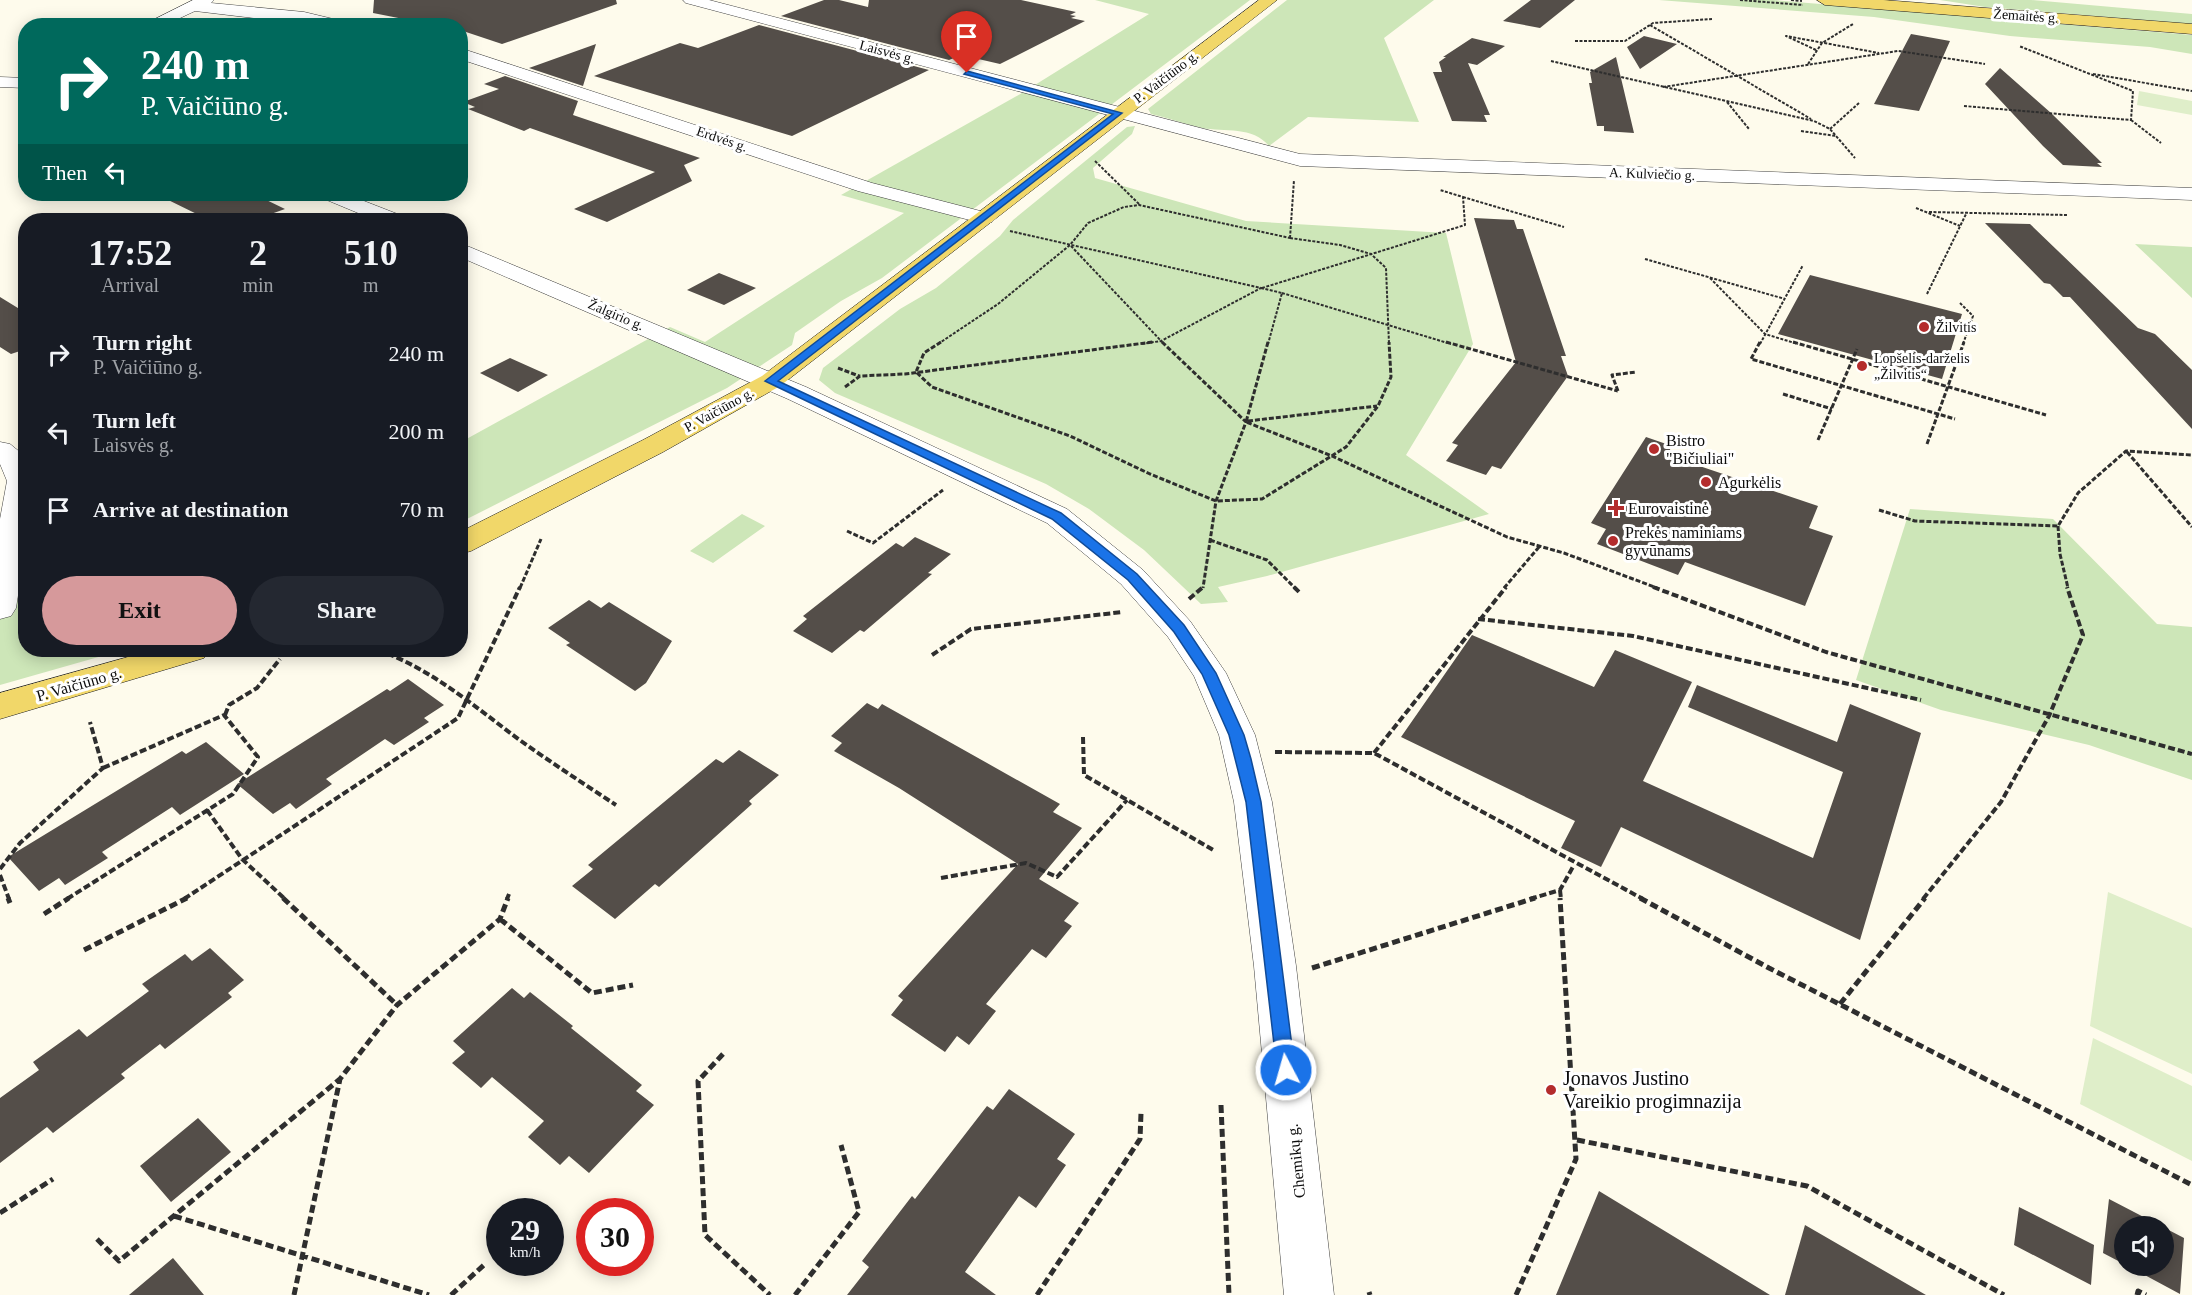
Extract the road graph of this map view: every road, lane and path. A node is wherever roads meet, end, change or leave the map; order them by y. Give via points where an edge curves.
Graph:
1 (691, 0) edge
2 (1269, 0) edge
3 (1824, 0) edge
4 (199, 3) edge
5 (166, 18) edge
6 (312, 18) edge
7 (1712, 19) dead end
8 (1862, 23) dead end
9 (1650, 25) junction
10 (2192, 29) edge
11 (1784, 33) dead end
12 (1786, 36) junction
13 (1575, 41) dead end
14 (1822, 43) junction
15 (2019, 46) dead end
16 (1816, 50) junction
17 (1883, 54) junction
18 (468, 56) edge
19 (1551, 61) dead end
20 (1984, 64) dead end
21 (1808, 65) junction
22 (2084, 73) junction
23 (1737, 76) junction
24 (0, 82) edge
25 (18, 82) edge
26 (1660, 87) junction
27 (2192, 92) edge
28 (1727, 102) junction
29 (1860, 102) dead end
30 (1964, 106) dead end
31 (1118, 113) junction
32 (2131, 120) junction
33 (1814, 121) junction
34 (1749, 129) dead end
35 (1830, 129) junction
36 (1801, 131) dead end
37 (1836, 136) junction
38 (2161, 143) dead end
39 (1095, 160) dead end
40 (1295, 174) dead end
41 (1877, 183) junction
42 (1437, 189) dead end
43 (2192, 194) edge
44 (1463, 197) junction
45 (346, 201) edge
46 (1139, 205) junction
47 (1929, 212) dead end
48 (1967, 212) junction
49 (375, 213) edge
50 (2067, 215) dead end
51 (985, 218) junction
52 (1564, 227) dead end
53 (1010, 231) dead end
54 (1290, 238) junction
55 (1070, 245) junction
56 (468, 252) edge
57 (1371, 254) junction
58 (1645, 260) dead end
59 (1803, 265) dead end
60 (1710, 278) junction
61 (1261, 288) junction
62 (1282, 293) junction
63 (1927, 294) dead end
64 (1785, 299) junction
65 (1960, 303) dead end
66 (1387, 322) junction
67 (1765, 334) junction
68 (1161, 340) junction
69 (1857, 349) dead end
70 (1852, 359) junction
71 (838, 368) dead end
72 (916, 372) junction
73 (1636, 372) dead end
74 (860, 376) junction
75 (771, 381) junction
76 (1841, 385) junction
77 (1947, 387) junction
78 (841, 390) dead end
79 (1783, 394) dead end
80 (1378, 406) junction
81 (1832, 409) junction
82 (1938, 414) junction
83 (2046, 415) dead end
84 (1955, 419) dead end
85 (1246, 422) junction
86 (1818, 440) dead end
87 (1927, 444) dead end
88 (0, 450) edge
89 (2126, 451) junction
90 (2192, 455) edge
91 (1332, 456) junction
92 (18, 472) edge
93 (946, 488) dead end
94 (18, 499) edge
95 (1216, 501) junction
96 (1879, 510) dead end
97 (2058, 526) junction
98 (2192, 527) edge
99 (846, 531) dead end
100 (540, 539) dead end
101 (468, 540) edge
102 (1210, 540) junction
103 (1539, 547) junction
104 (1301, 594) dead end
105 (1173, 604) junction
106 (0, 608) edge
107 (1478, 619) junction
108 (932, 655) dead end
109 (168, 657) edge
110 (400, 657) edge
111 (280, 659) dead end
112 (1921, 700) dead end
113 (467, 701) junction
114 (0, 706) edge
115 (224, 715) junction
116 (2049, 716) junction
117 (90, 722) dead end
118 (1083, 737) dead end
119 (1274, 752) dead end
120 (1374, 753) junction
121 (2192, 754) edge
122 (103, 768) junction
123 (1127, 800) junction
124 (616, 805) dead end
125 (207, 810) junction
126 (1215, 851) dead end
127 (242, 859) junction
128 (1574, 864) junction
129 (0, 869) edge
130 (0, 875) edge
131 (941, 878) dead end
132 (1560, 890) junction
133 (509, 894) dead end
134 (10, 903) dead end
135 (44, 914) dead end
136 (500, 919) junction
137 (84, 950) dead end
138 (1275, 966) junction
139 (633, 985) dead end
140 (1840, 1004) junction
141 (397, 1005) junction
142 (723, 1054) dead end
143 (340, 1080) junction
144 (1221, 1105) dead end
145 (1141, 1113) dead end
146 (1577, 1140) junction
147 (841, 1145) dead end
148 (53, 1179) dead end
149 (2192, 1185) edge
150 (0, 1213) edge
151 (174, 1216) junction
152 (97, 1239) dead end
153 (302, 1255) junction
154 (485, 1264) dead end
155 (294, 1295) edge
156 (429, 1295) edge
157 (451, 1295) edge
158 (770, 1295) edge
159 (795, 1295) edge
160 (1037, 1295) edge
161 (1229, 1295) edge
162 (1309, 1295) edge
163 (1516, 1295) edge
164 (2004, 1295) edge
165 (2137, 1295) edge
166 (2146, 1295) edge

1 - 31 street, Laisvės g.
2 - 31 main road, P. Vaičiūno g.
3 - 10 main road, Žemaitės g.
4 - 5 street
4 - 6 street
7 - 9 path
8 - 14 path
9 - 13 path via 1625,41
9 - 23 path
11 - 12 path
12 - 14 path
12 - 16 path
14 - 16 path
14 - 17 path
15 - 22 path
16 - 21 path
17 - 20 path via 1898,51
17 - 21 path
18 - 51 street, Erdvės g. via 865,187
19 - 26 path
21 - 23 path
22 - 27 path
22 - 32 path via 2133,91
23 - 26 path
23 - 33 path
24 - 25 street
26 - 28 path
28 - 33 path
28 - 34 path
29 - 35 path
30 - 32 path
31 - 41 street, A. Kulviečio g. via 1300,160
31 - 51 main road, P. Vaičiūno g.
32 - 38 path
33 - 35 path
35 - 37 path
36 - 37 path
37 - 41 path
39 - 46 path
40 - 54 path
41 - 43 street, A. Kulviečio g.
42 - 44 path
44 - 52 path
44 - 57 path via 1465,225
45 - 49 street
46 - 54 path
46 - 55 path via 1124,207 1088,223
47 - 48 path
48 - 50 path
48 - 63 path
51 - 75 main road, P. Vaičiūno g.
53 - 55 path
54 - 57 path
55 - 61 path
55 - 68 path
55 - 72 path via 998,303 924,353
56 - 75 street, Žalgirio g.
57 - 61 path
57 - 66 path via 1386,268
58 - 60 path
59 - 64 path
60 - 64 path
60 - 67 path
61 - 62 path
61 - 68 path
62 - 66 path
62 - 85 path
64 - 67 path
65 - 77 path via 1973,316
66 - 73 path via 1525,367 1618,391 1612,375
66 - 80 path via 1391,377
67 - 70 path
67 - 76 path via 1750,359
68 - 72 path
68 - 85 path
69 - 70 path
70 - 76 path
70 - 77 path
71 - 74 path
72 - 74 path
72 - 95 path via 932,387 1070,436
74 - 78 path
75 - 101 main road, P. Vaičiūno g.
75 - 105 street, Chemikų g. via 1056,516 1132,577
76 - 81 path
76 - 82 path
77 - 82 path
77 - 83 path
79 - 81 path
80 - 85 path
80 - 91 path via 1346,447
81 - 86 path
82 - 84 path
82 - 87 path
85 - 91 path
85 - 95 path
88 - 92 street via 14,460
89 - 90 path
89 - 97 path via 2078,494
89 - 98 path
91 - 95 path via 1262,499
91 - 103 path via 1507,537
93 - 99 path via 873,543
94 - 106 street
95 - 102 path
96 - 97 path via 1915,521
97 - 116 path via 2057,548 2063,579 2083,635
100 - 113 path
102 - 104 path via 1268,560
102 - 105 path via 1203,589
103 - 107 path
103 - 116 path via 1826,652
105 - 108 path via 971,629
105 - 138 street, Chemikų g. via 1179,629 1209,673 1237,735 1253,802
107 - 112 path via 1633,636
107 - 120 path
109 - 114 main road, P. Vaičiūno g.
110 - 113 path
111 - 115 path via 256,688 229,705
113 - 124 path
113 - 127 path via 458,718
115 - 122 path
115 - 125 path via 258,757 233,794
116 - 121 path
116 - 140 path via 2001,802
117 - 122 path
118 - 123 path via 1084,775
119 - 120 path
120 - 128 path
122 - 129 path via 20,843
123 - 126 path
123 - 131 path via 1056,877 1026,863
125 - 127 path
125 - 135 path
127 - 137 path via 182,902
127 - 141 path
128 - 132 path
128 - 140 path
130 - 134 path
132 - 138 path via 1314,968
132 - 146 path
133 - 136 path
136 - 139 path via 592,993
136 - 141 path
138 - 162 street, Chemikų g.
140 - 149 path
141 - 143 path
142 - 158 path via 698,1081 705,1235
143 - 151 path
143 - 153 path
144 - 161 path
145 - 160 path via 1140,1139
146 - 163 path via 1576,1159
146 - 164 path via 1807,1186
147 - 159 path via 859,1212
148 - 150 path
151 - 152 path via 119,1262
151 - 153 path
153 - 155 path
153 - 156 path
154 - 157 path
165 - 166 path via 2138,1291

